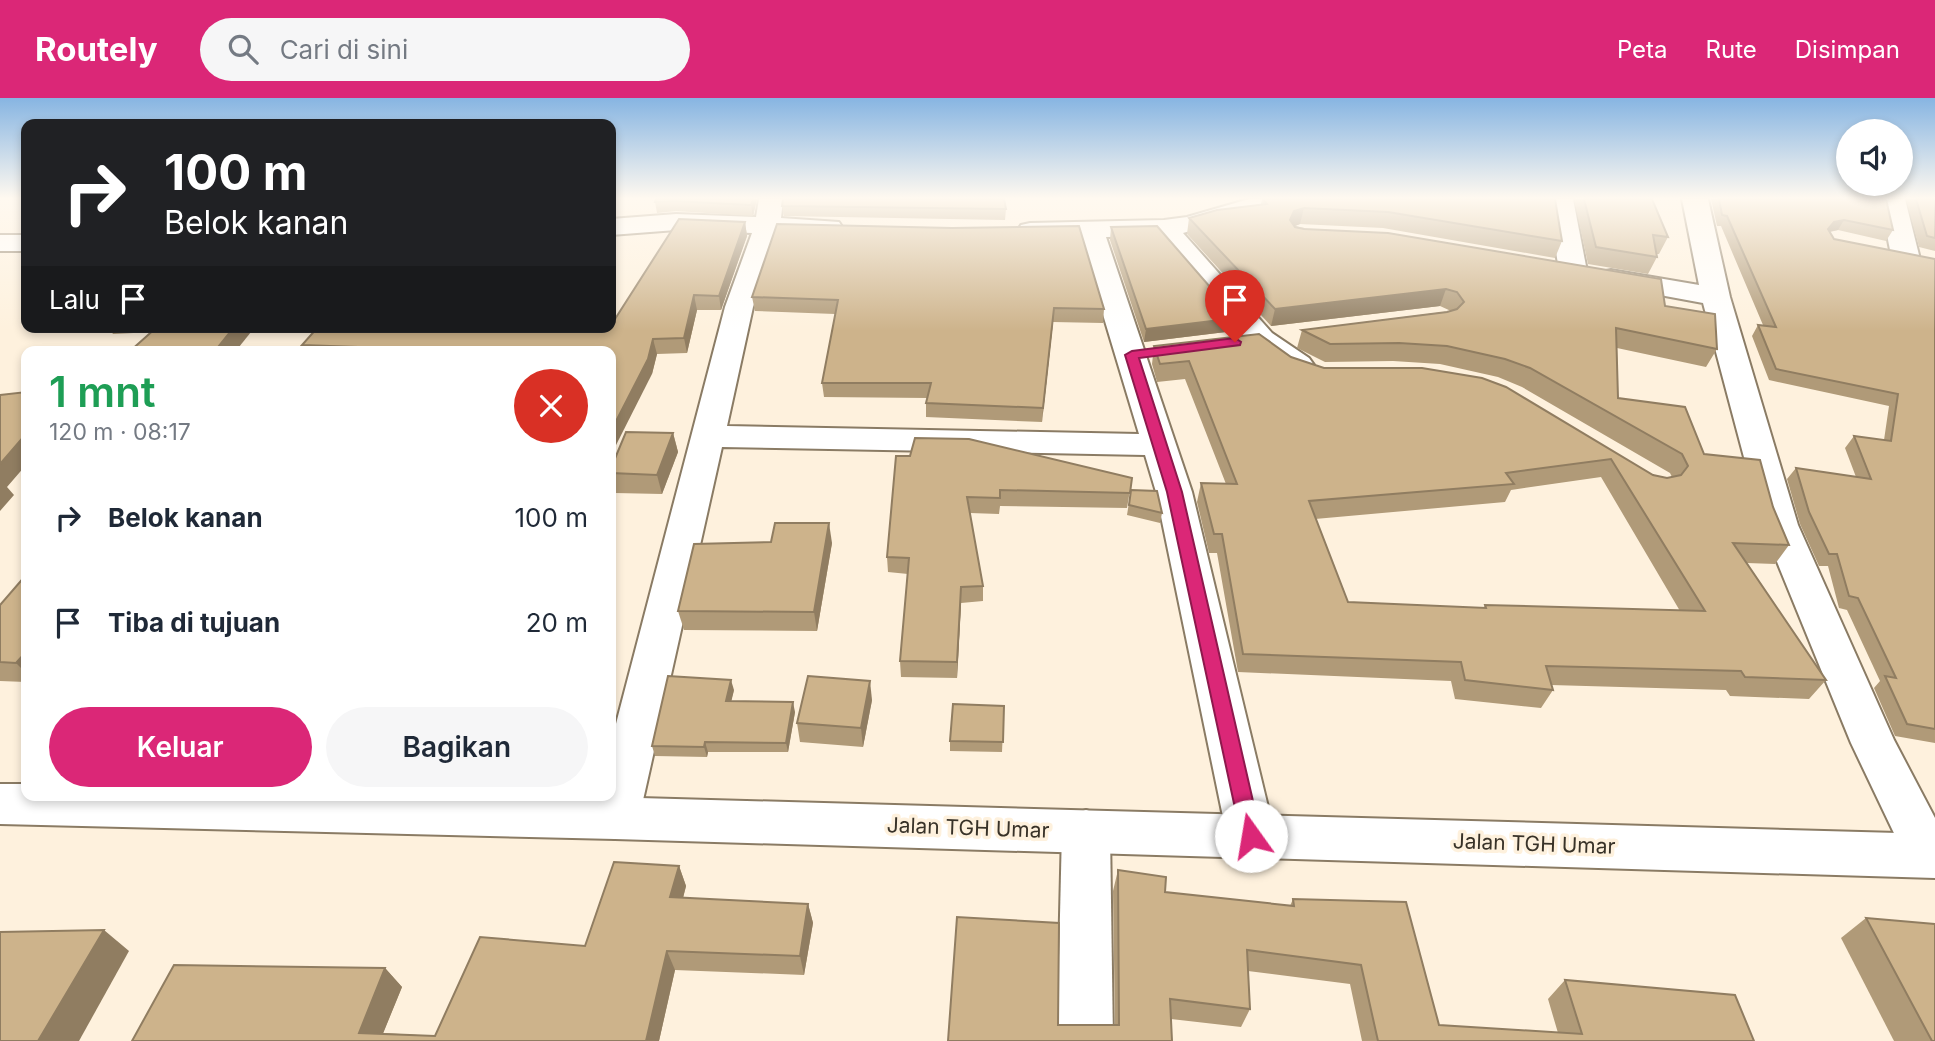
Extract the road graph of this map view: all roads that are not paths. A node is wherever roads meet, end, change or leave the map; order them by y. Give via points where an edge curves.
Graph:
1 (759, 243) edge
2 (1096, 243) edge
3 (1177, 243) edge
4 (1561, 243) edge
5 (1704, 243) edge
6 (1903, 243) edge
7 (1906, 255) edge
8 (1716, 297) junction
9 (1298, 335) dead end
10 (1261, 339) junction
11 (1222, 344) edge
12 (1320, 375) edge
13 (707, 436) junction
14 (1160, 445) junction
15 (0, 804) edge
16 (615, 818) junction
17 (1086, 831) junction
18 (1251, 836) junction
19 (1932, 856) edge
20 (1085, 1041) edge

1 - 13 street
2 - 14 street via 1144,353
3 - 10 street
4 - 8 street via 1561,269
5 - 8 street
6 - 7 street
8 - 19 street via 1780,524 1872,743
9 - 10 street
10 - 11 street
10 - 12 street
13 - 14 street
13 - 16 street
14 - 18 street
15 - 16 street, Jalan TGH Umar
16 - 17 street, Jalan TGH Umar
17 - 18 street, Jalan TGH Umar
17 - 20 street
18 - 19 street, Jalan TGH Umar

